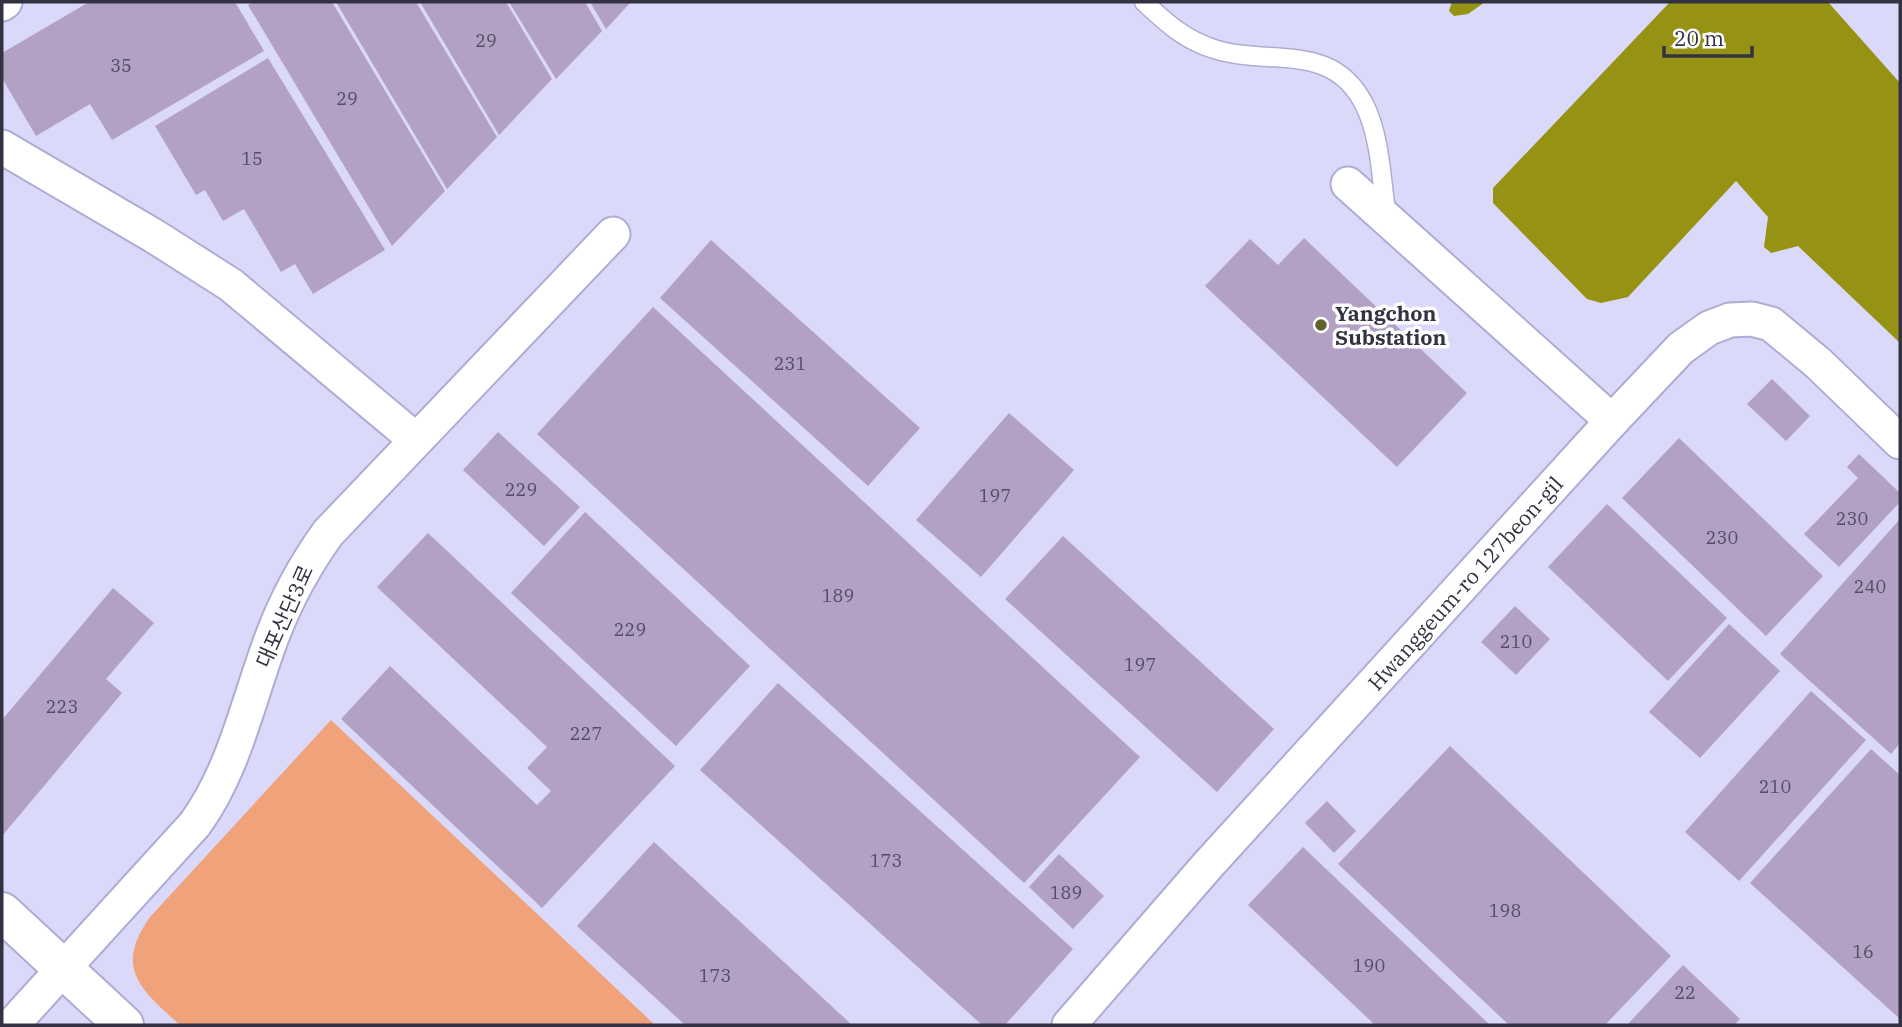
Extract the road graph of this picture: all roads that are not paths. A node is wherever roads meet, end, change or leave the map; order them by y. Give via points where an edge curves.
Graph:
1 (1144, 2) edge
2 (2, 147) edge
3 (1348, 184) dead end
4 (1387, 220) junction
5 (613, 234) dead end
6 (1612, 421) junction
7 (416, 440) junction
8 (1900, 442) edge
9 (2, 912) edge
10 (63, 968) junction
11 (12, 1025) edge
12 (124, 1025) edge
13 (1069, 1025) edge

1 - 4 lane via 1179,33 1215,49 1310,60 1342,76 1361,99 1374,132
2 - 7 street via 231,285
3 - 4 street
4 - 6 street
5 - 7 street, 대포산단3로
6 - 8 street, Hwanggeum-ro 127beon-gil via 1681,348 1730,320 1752,319 1771,324 1789,337
6 - 13 street, Hwanggeum-ro 127beon-gil via 1208,865
7 - 10 street, 대포산단3로 via 310,558 272,634 226,772 212,800
9 - 10 street
10 - 11 street, 대포산단3로
10 - 12 street

